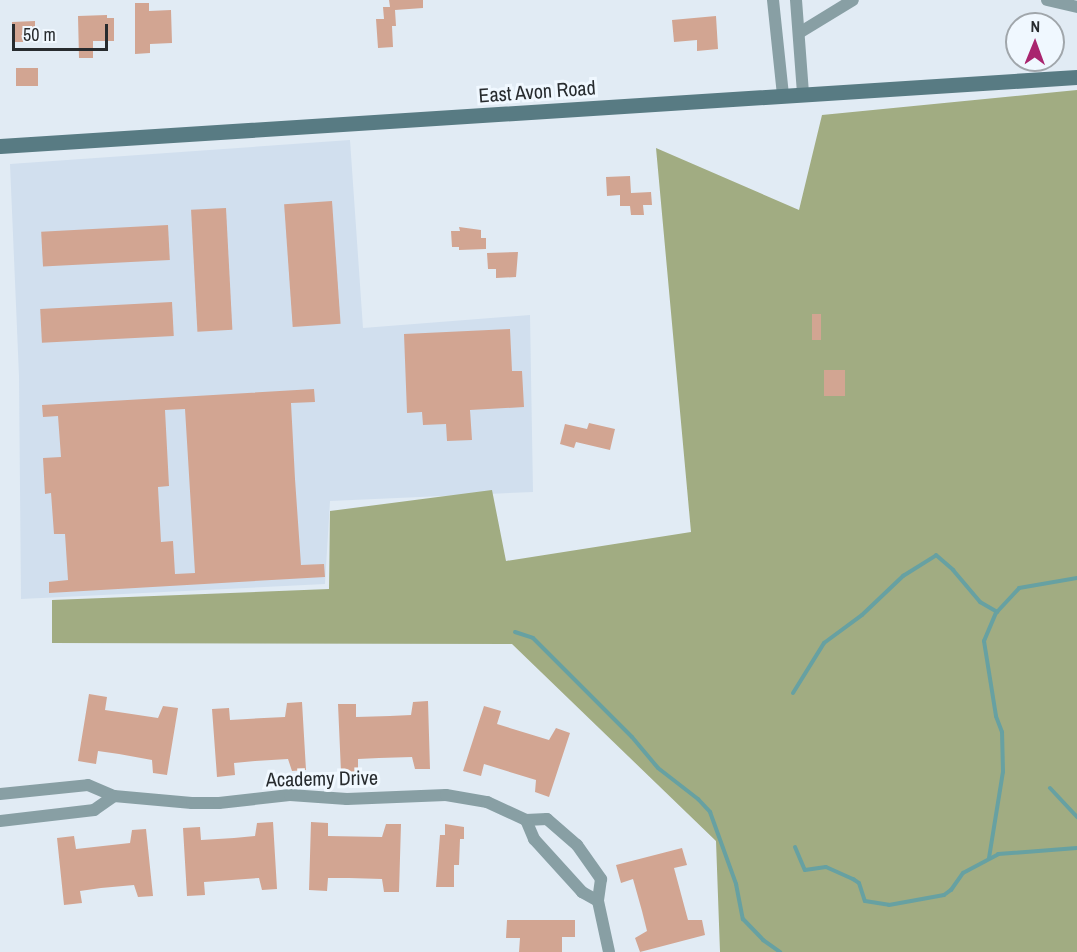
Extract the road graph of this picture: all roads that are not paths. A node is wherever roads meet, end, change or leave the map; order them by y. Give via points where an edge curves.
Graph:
1 (773, 0) edge
2 (796, 0) edge
3 (853, 0) edge
4 (1047, 0) edge
5 (1077, 8) edge
6 (799, 33) junction
7 (1077, 76) edge
8 (803, 94) junction
9 (783, 95) junction
10 (0, 146) edge
11 (0, 794) edge
12 (114, 796) junction
13 (526, 820) junction
14 (0, 821) edge
15 (598, 901) junction
16 (609, 952) edge

1 - 9 street
2 - 6 street
3 - 6 street
4 - 5 street
6 - 8 street
7 - 8 main road, East Avon Road
8 - 9 main road, East Avon Road
9 - 10 main road, East Avon Road
11 - 12 street, Academy Drive via 88,785
12 - 13 street, Academy Drive via 219,803 290,795 347,799 446,795 487,802
12 - 14 street via 94,810
13 - 15 street via 534,839 582,892
13 - 15 street, Academy Drive via 547,819 577,845 601,879
15 - 16 street, Academy Drive

